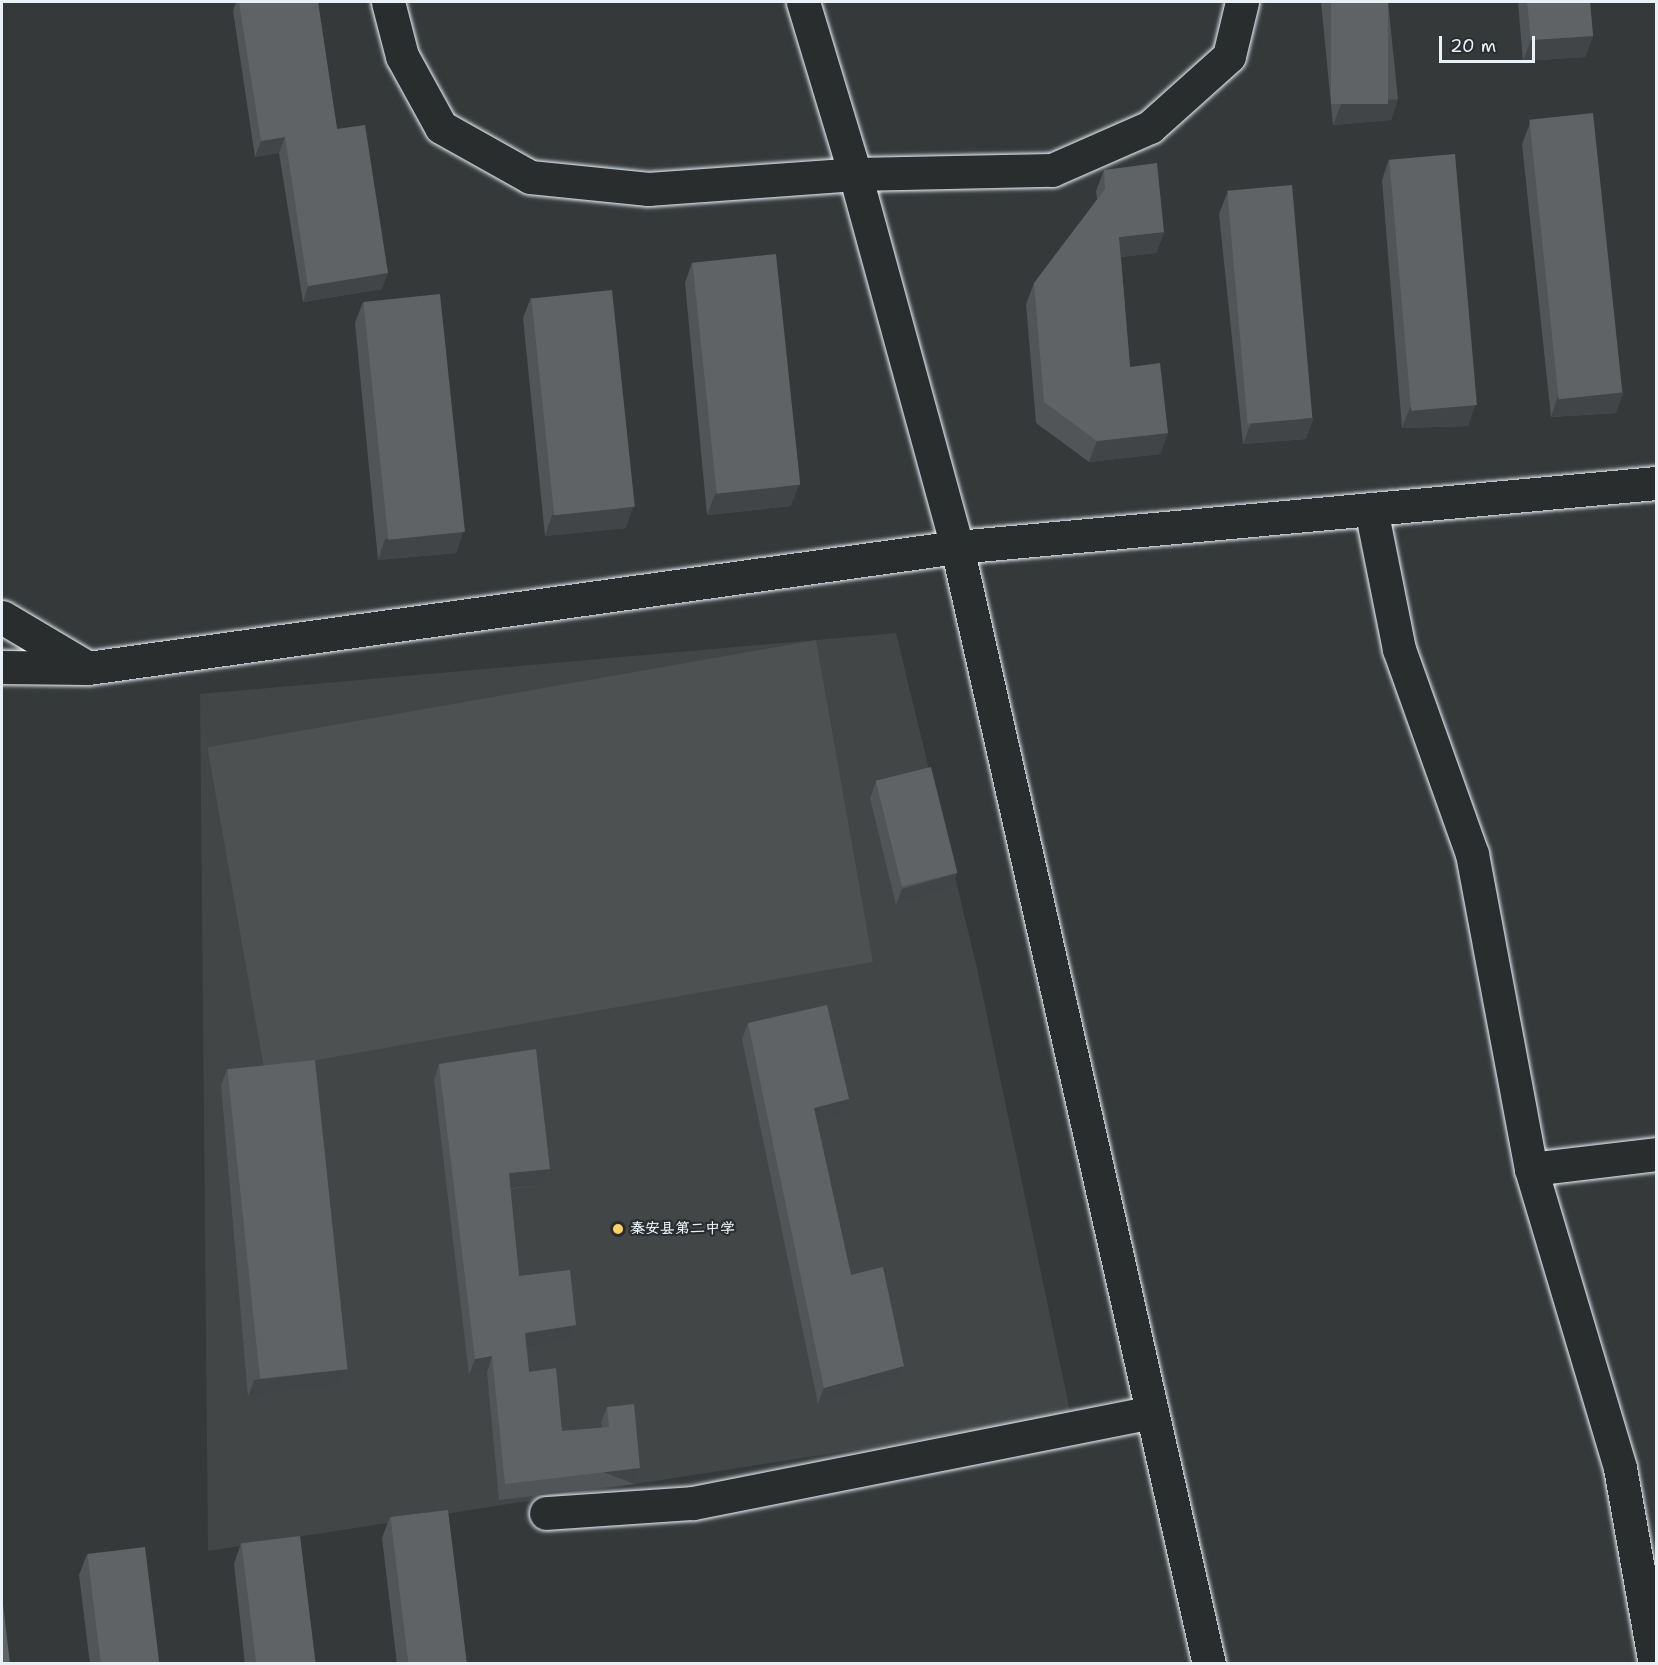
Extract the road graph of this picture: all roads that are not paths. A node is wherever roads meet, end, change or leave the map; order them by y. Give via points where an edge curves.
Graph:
1 (388, 2) edge
2 (803, 2) edge
3 (1242, 2) edge
4 (855, 174) junction
5 (1656, 483) edge
6 (1371, 509) junction
7 (957, 547) junction
8 (2, 617) edge
9 (2, 667) edge
10 (88, 668) junction
11 (1656, 1154) edge
12 (1531, 1169) junction
13 (1152, 1412) junction
14 (546, 1513) dead end
15 (1209, 1664) edge
16 (1654, 1664) edge

1 - 4 street via 402,56 441,127 530,177 648,189
2 - 4 street
3 - 4 street via 1229,56 1150,127 1052,170
4 - 7 street
5 - 6 street
6 - 7 street
6 - 12 street via 1400,649 1472,854
7 - 10 street
7 - 13 street
8 - 10 street
9 - 10 street
11 - 12 street
12 - 16 street via 1620,1468
13 - 14 street via 693,1503
13 - 15 street

